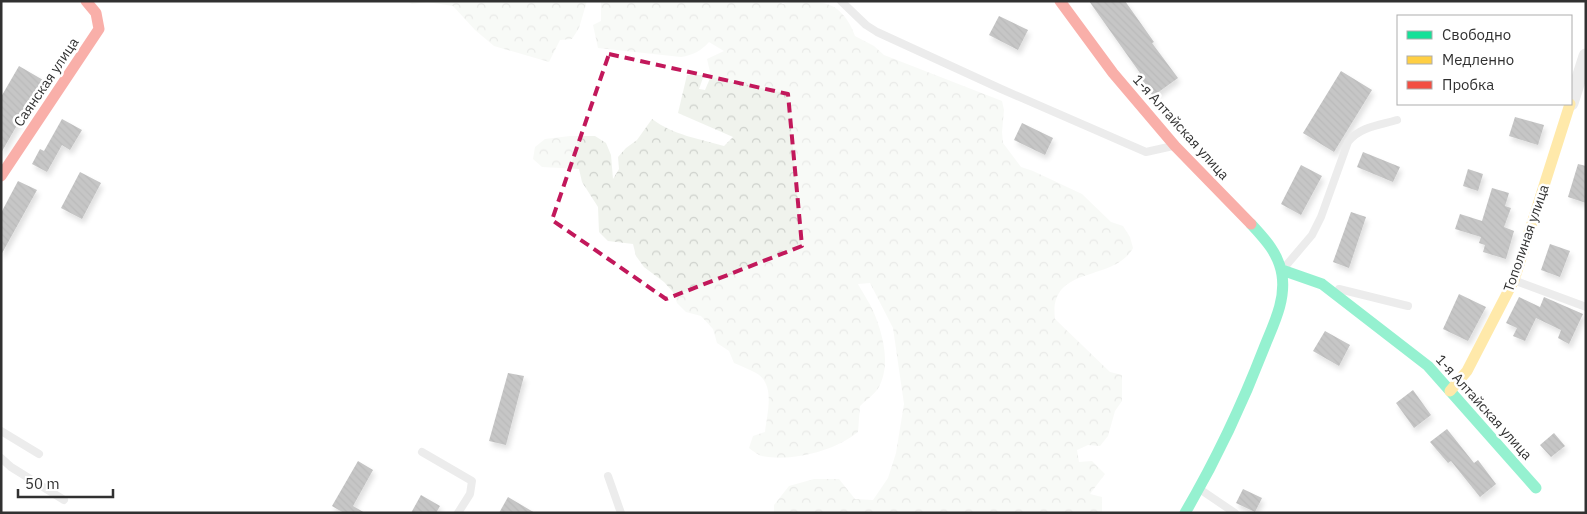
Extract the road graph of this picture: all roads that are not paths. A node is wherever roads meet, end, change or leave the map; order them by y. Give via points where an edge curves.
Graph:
1 (86, 1) edge
2 (841, 1) edge
3 (1060, 1) edge
4 (1586, 56) edge
5 (1572, 100) edge
6 (1570, 105) edge
7 (1397, 120) dead end
8 (1175, 146) junction
9 (1, 176) edge
10 (1282, 270) junction
11 (1514, 280) junction
12 (1322, 284) junction
13 (1408, 306) dead end
14 (1586, 306) edge
15 (1450, 391) junction
16 (1, 431) edge
17 (422, 452) dead end
18 (39, 454) dead end
19 (1, 458) edge
20 (608, 476) dead end
21 (1536, 488) dead end
22 (1200, 489) junction
23 (64, 500) dead end
24 (458, 513) edge
25 (621, 513) edge
26 (1185, 513) edge
27 (1235, 513) edge

1 - 9 street, Саянская улица via 98,13 99,29
2 - 8 lane via 878,32 1146,152
3 - 8 street, 1-я Алтайская улица via 1112,73
4 - 5 street, Тополиная улица
6 - 11 street, Тополиная улица
7 - 10 lane via 1352,136 1312,235
8 - 10 street, 1-я Алтайская улица via 1267,241
10 - 12 street, 1-я Алтайская улица
10 - 22 street, 1-я Алтайская улица via 1283,295 1269,338 1249,388
11 - 14 lane
11 - 15 street, Тополиная улица via 1467,371
12 - 13 lane
12 - 15 street, 1-я Алтайская улица via 1428,366
15 - 21 street, 1-я Алтайская улица
16 - 18 lane
17 - 24 lane via 472,481 470,494
19 - 23 lane
20 - 25 lane
22 - 26 street, 1-я Алтайская улица
22 - 27 lane

